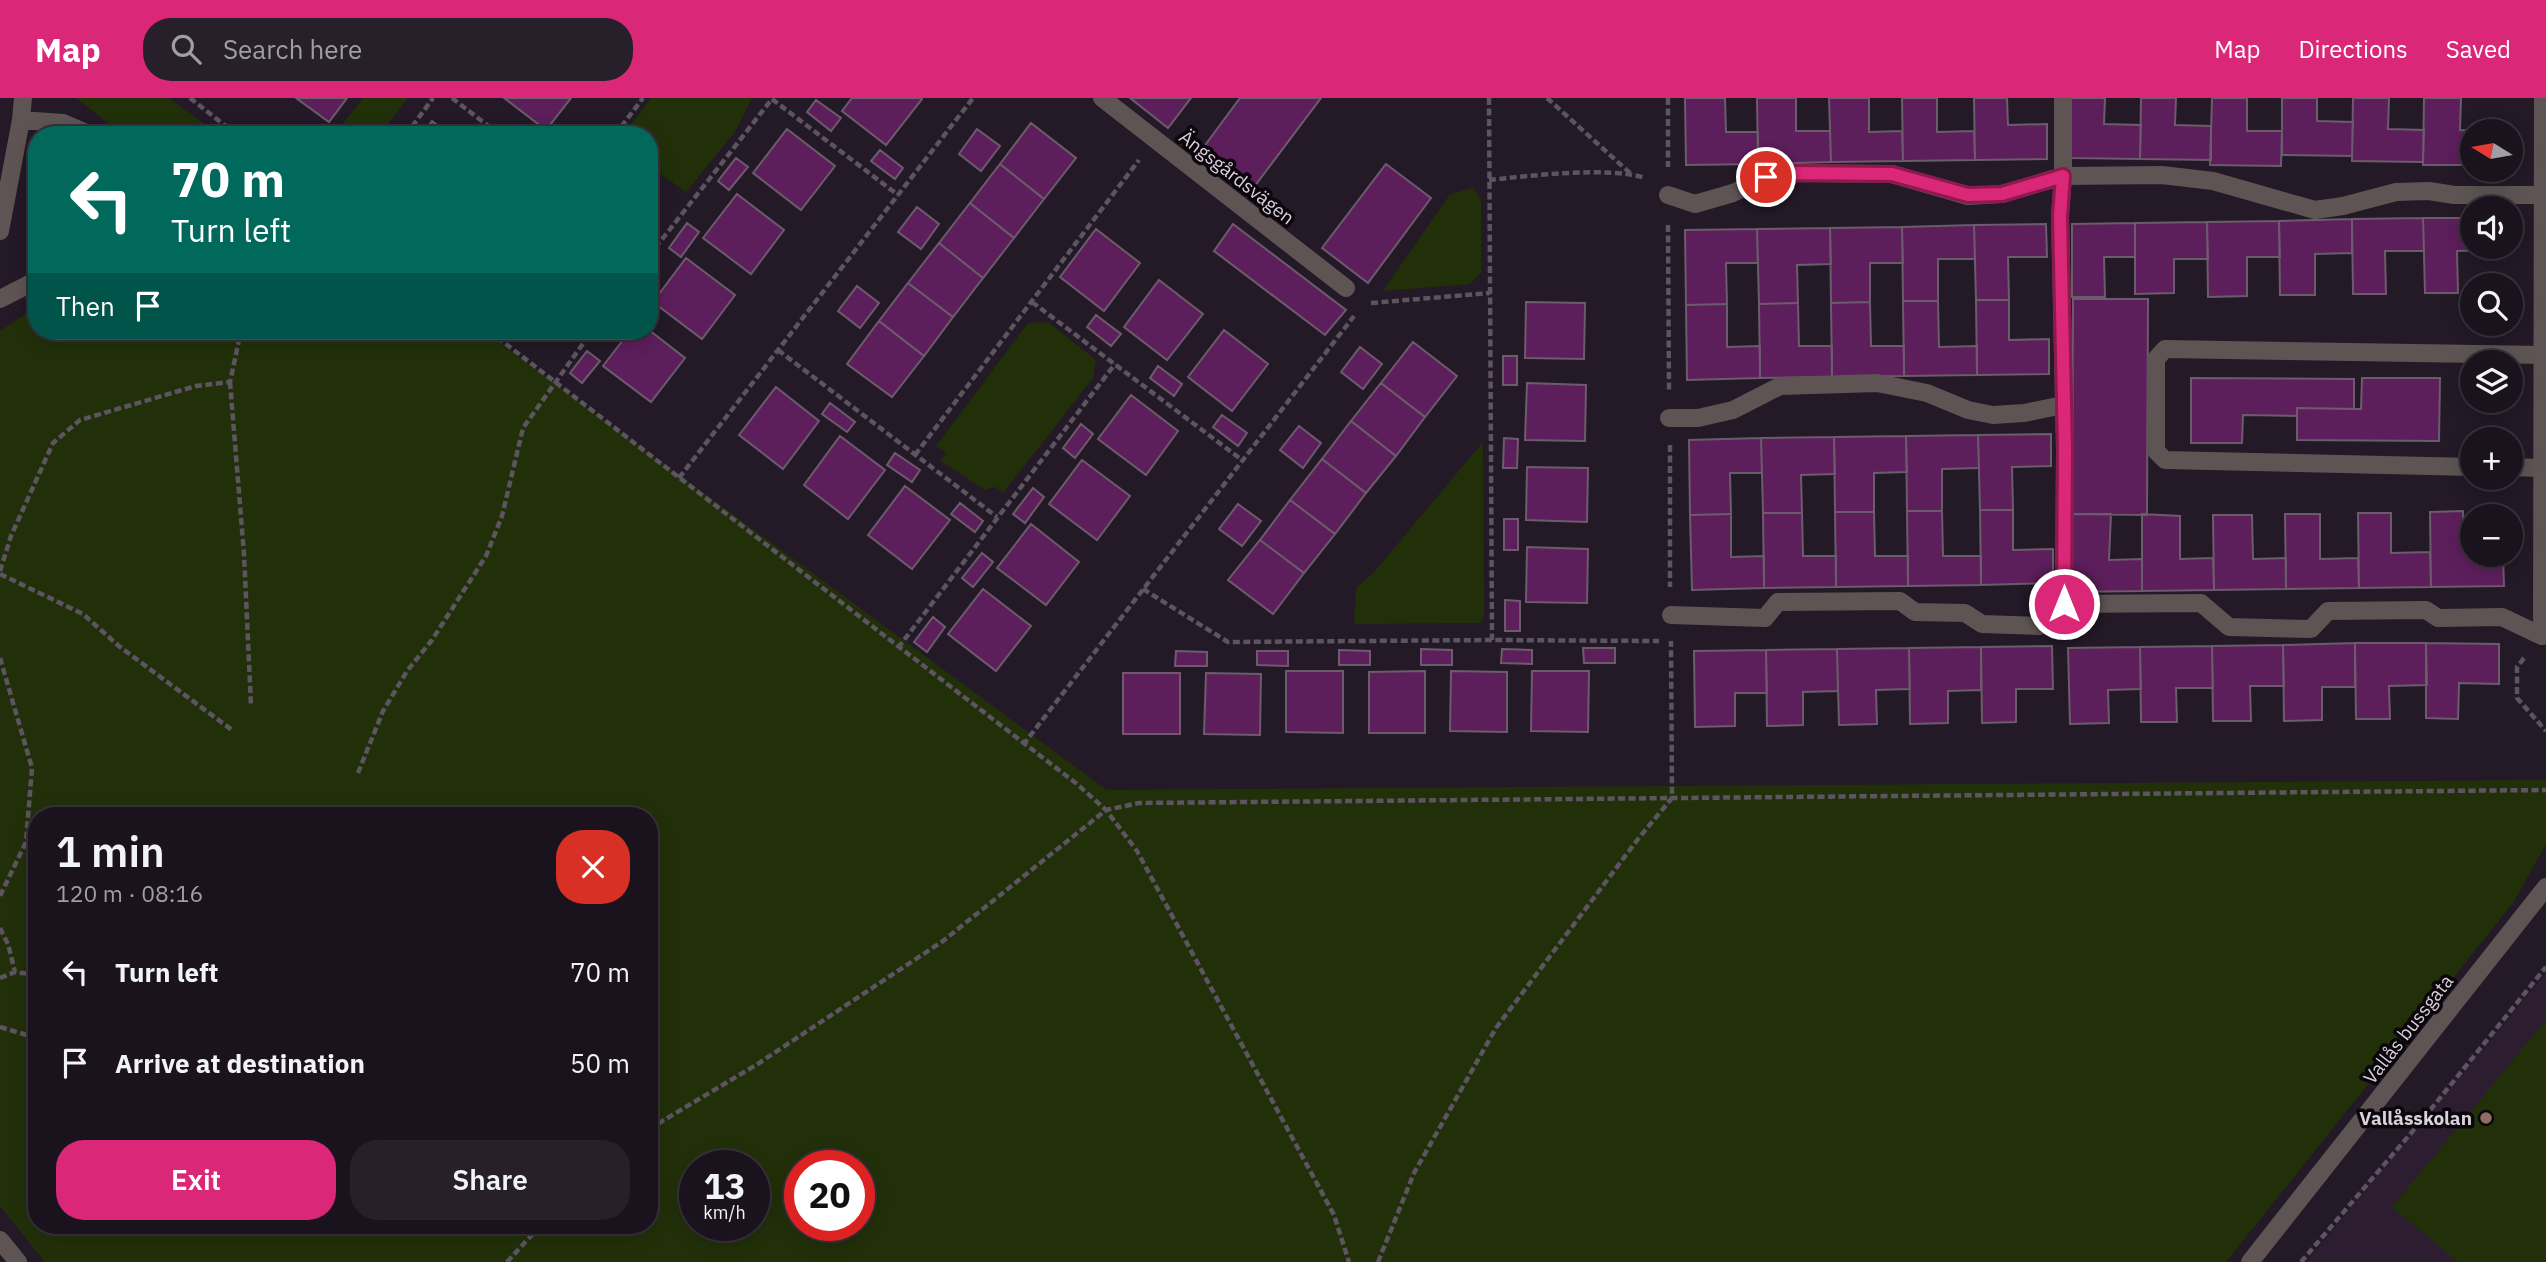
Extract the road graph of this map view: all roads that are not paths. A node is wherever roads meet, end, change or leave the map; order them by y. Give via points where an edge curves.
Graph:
1 (23, 98) edge
2 (1101, 98) edge
3 (2063, 98) edge
4 (2543, 98) edge
5 (22, 120) junction
6 (70, 126) edge
7 (2063, 176) junction
8 (1668, 195) road end
9 (2544, 195) edge
10 (0, 231) edge
11 (28, 285) edge
12 (1346, 288) dead end
13 (0, 299) edge
14 (2543, 355) junction
15 (2063, 405) junction
16 (1670, 418) dead end
17 (2460, 467) edge
18 (2523, 467) edge
19 (2543, 468) junction
20 (2064, 604) junction
21 (1671, 615) dead end
22 (2546, 887) edge
23 (0, 1240) edge
24 (18, 1262) edge
25 (2250, 1262) edge

1 - 5 street
2 - 12 street, Ängsgårdsvägen
3 - 7 street
4 - 9 street
5 - 6 street
5 - 10 street
7 - 8 street via 2002,194 1968,195 1892,174 1793,173 1766,177 1695,204
7 - 9 street via 2162,175 2213,181 2315,210 2405,191
7 - 15 street via 2060,216 2068,358
9 - 14 street
11 - 13 street
14 - 17 street via 2165,349 2152,359 2152,451 2165,460
14 - 19 street
15 - 16 street via 1993,415 1927,393 1877,383 1780,386 1733,410 1698,418
15 - 20 street via 2069,449
18 - 19 street
19 - 20 street via 2542,636 2502,617 2438,618 2426,610 2328,611 2311,629 2229,627 2201,603
20 - 21 street via 2039,626 1982,624 1965,612 1915,612 1900,601 1778,602 1765,618
22 - 25 street, Vallås bussgata
23 - 24 street

